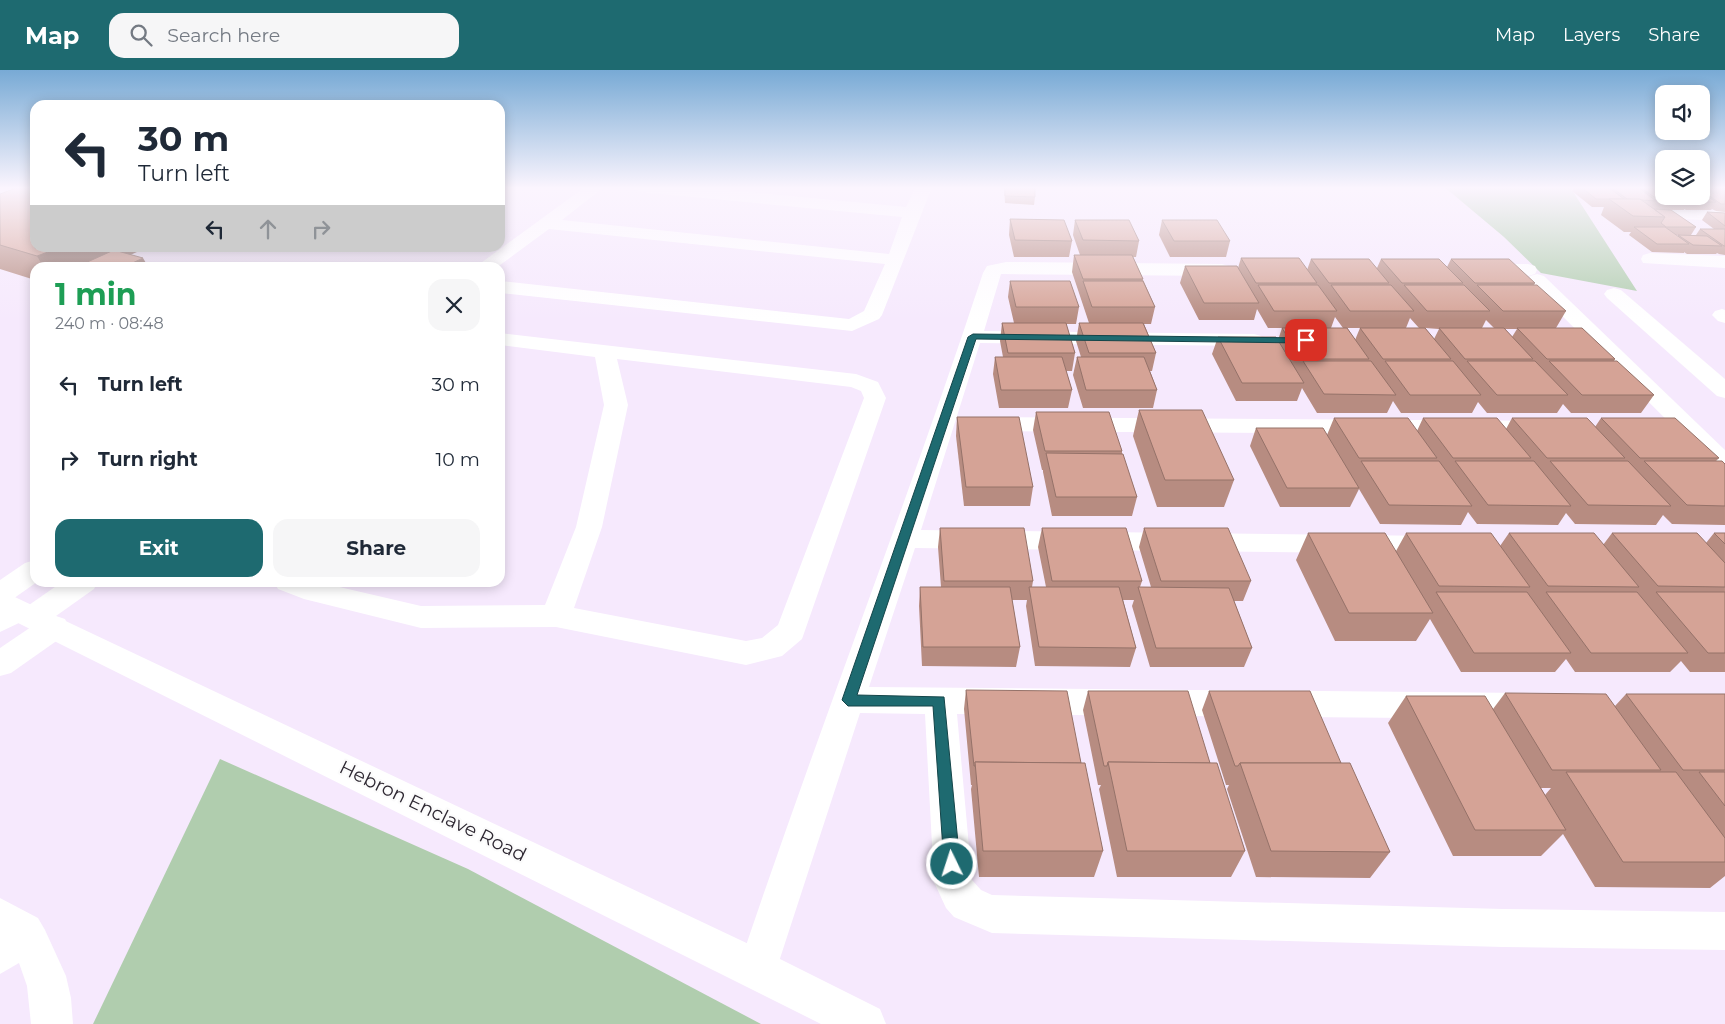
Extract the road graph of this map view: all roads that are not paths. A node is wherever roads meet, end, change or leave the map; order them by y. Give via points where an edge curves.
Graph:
1 (535, 232) edge
2 (619, 232) edge
3 (906, 232) edge
4 (1650, 259) dead end
5 (896, 260) junction
6 (492, 262) edge
7 (1725, 262) edge
8 (1235, 270) edge
9 (1469, 270) edge
10 (505, 288) edge
11 (1614, 294) dead end
12 (973, 337) junction
13 (505, 340) edge
14 (1272, 340) edge
15 (1571, 343) edge
16 (1601, 344) junction
17 (605, 352) junction
18 (1725, 391) edge
19 (943, 424) junction
20 (1569, 428) edge
21 (1658, 429) edge
22 (1688, 429) junction
23 (1725, 464) edge
24 (904, 539) junction
25 (1458, 546) edge
26 (30, 582) edge
27 (73, 587) edge
28 (311, 587) edge
29 (17, 612) edge
30 (556, 616) junction
31 (0, 664) edge
32 (848, 700) junction
33 (940, 700) junction
34 (1566, 706) edge
35 (1725, 931) edge
36 (8, 934) edge
37 (758, 969) junction
38 (52, 1024) edge
39 (865, 1024) edge

1 - 6 street
2 - 5 street
3 - 5 street
4 - 7 street
5 - 10 street via 872,315 852,325
8 - 12 street via 999,268 992,273
9 - 16 street via 1532,275
11 - 18 street
12 - 14 street
12 - 19 street
13 - 17 street
15 - 16 street
16 - 22 street
17 - 30 street via 616,405 589,527
17 - 30 street via 856,381 870,386 875,398 791,631 771,648 746,653
19 - 20 street
19 - 24 street
21 - 22 street
22 - 23 street
24 - 25 street
24 - 32 street
26 - 29 street
27 - 29 street
28 - 30 street via 422,617
29 - 31 street
29 - 37 street, Hebron Enclave Road
32 - 33 street
32 - 37 street
33 - 34 street
33 - 35 street via 953,882 959,897 972,908 992,914
36 - 38 street via 42,962 52,999
37 - 39 street, Hebron Enclave Road

